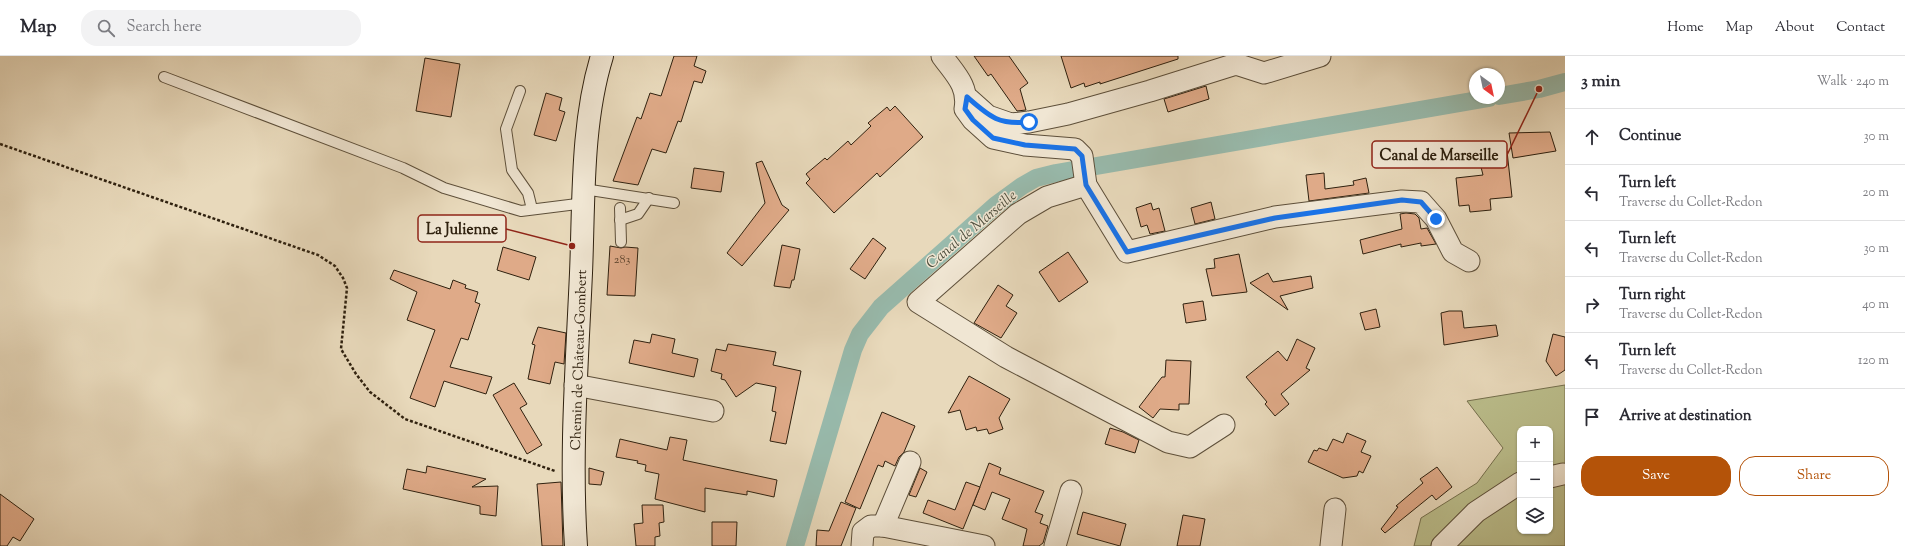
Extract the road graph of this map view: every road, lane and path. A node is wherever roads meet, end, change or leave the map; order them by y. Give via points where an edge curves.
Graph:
1 (602, 56) edge
2 (942, 56) edge
3 (1320, 56) edge
4 (164, 77) dead end
5 (520, 91) dead end
6 (967, 97) junction
7 (0, 144) edge
8 (1086, 185) junction
9 (584, 196) junction
10 (649, 198) junction
11 (674, 203) dead end
12 (620, 208) dead end
13 (532, 209) junction
14 (620, 220) junction
15 (621, 242) dead end
16 (1470, 261) dead end
17 (575, 384) junction
18 (713, 411) dead end
19 (1224, 424) dead end
20 (910, 462) dead end
21 (573, 478) junction
22 (1517, 485) edge
23 (1071, 491) dead end
24 (1335, 509) dead end
25 (883, 526) junction
26 (576, 546) edge
27 (862, 546) edge
28 (984, 546) edge
29 (1056, 546) edge
30 (1330, 546) edge
31 (1442, 546) edge

1 - 9 street, Chemin de Château-Gombert via 596,76 589,126
2 - 6 street via 961,82
3 - 6 street via 1264,73 1236,64 1068,114 1029,122 1011,124 988,116
4 - 13 lane via 403,168 444,188 521,211
5 - 13 lane via 506,129 512,170 528,193
6 - 8 street via 965,109 993,138 1025,145 1075,149 1082,156
7 - 21 path via 318,255 335,266 347,288 341,349 370,392 405,418
8 - 16 street via 1127,252 1275,218 1402,200 1421,202 1436,219 1453,252
8 - 19 street via 1047,197 1018,214 918,302 1006,357 1168,442 1190,447
9 - 10 lane
9 - 13 lane
9 - 17 street, Chemin de Château-Gombert
10 - 11 lane
10 - 14 lane via 638,214
12 - 14 lane
14 - 15 lane
17 - 18 street
17 - 21 street, Chemin de Château-Gombert
20 - 25 street
21 - 26 street, Chemin de Château-Gombert
22 - 31 street via 1476,512
23 - 29 street
24 - 30 street
25 - 27 street via 871,526 863,532
25 - 28 street

